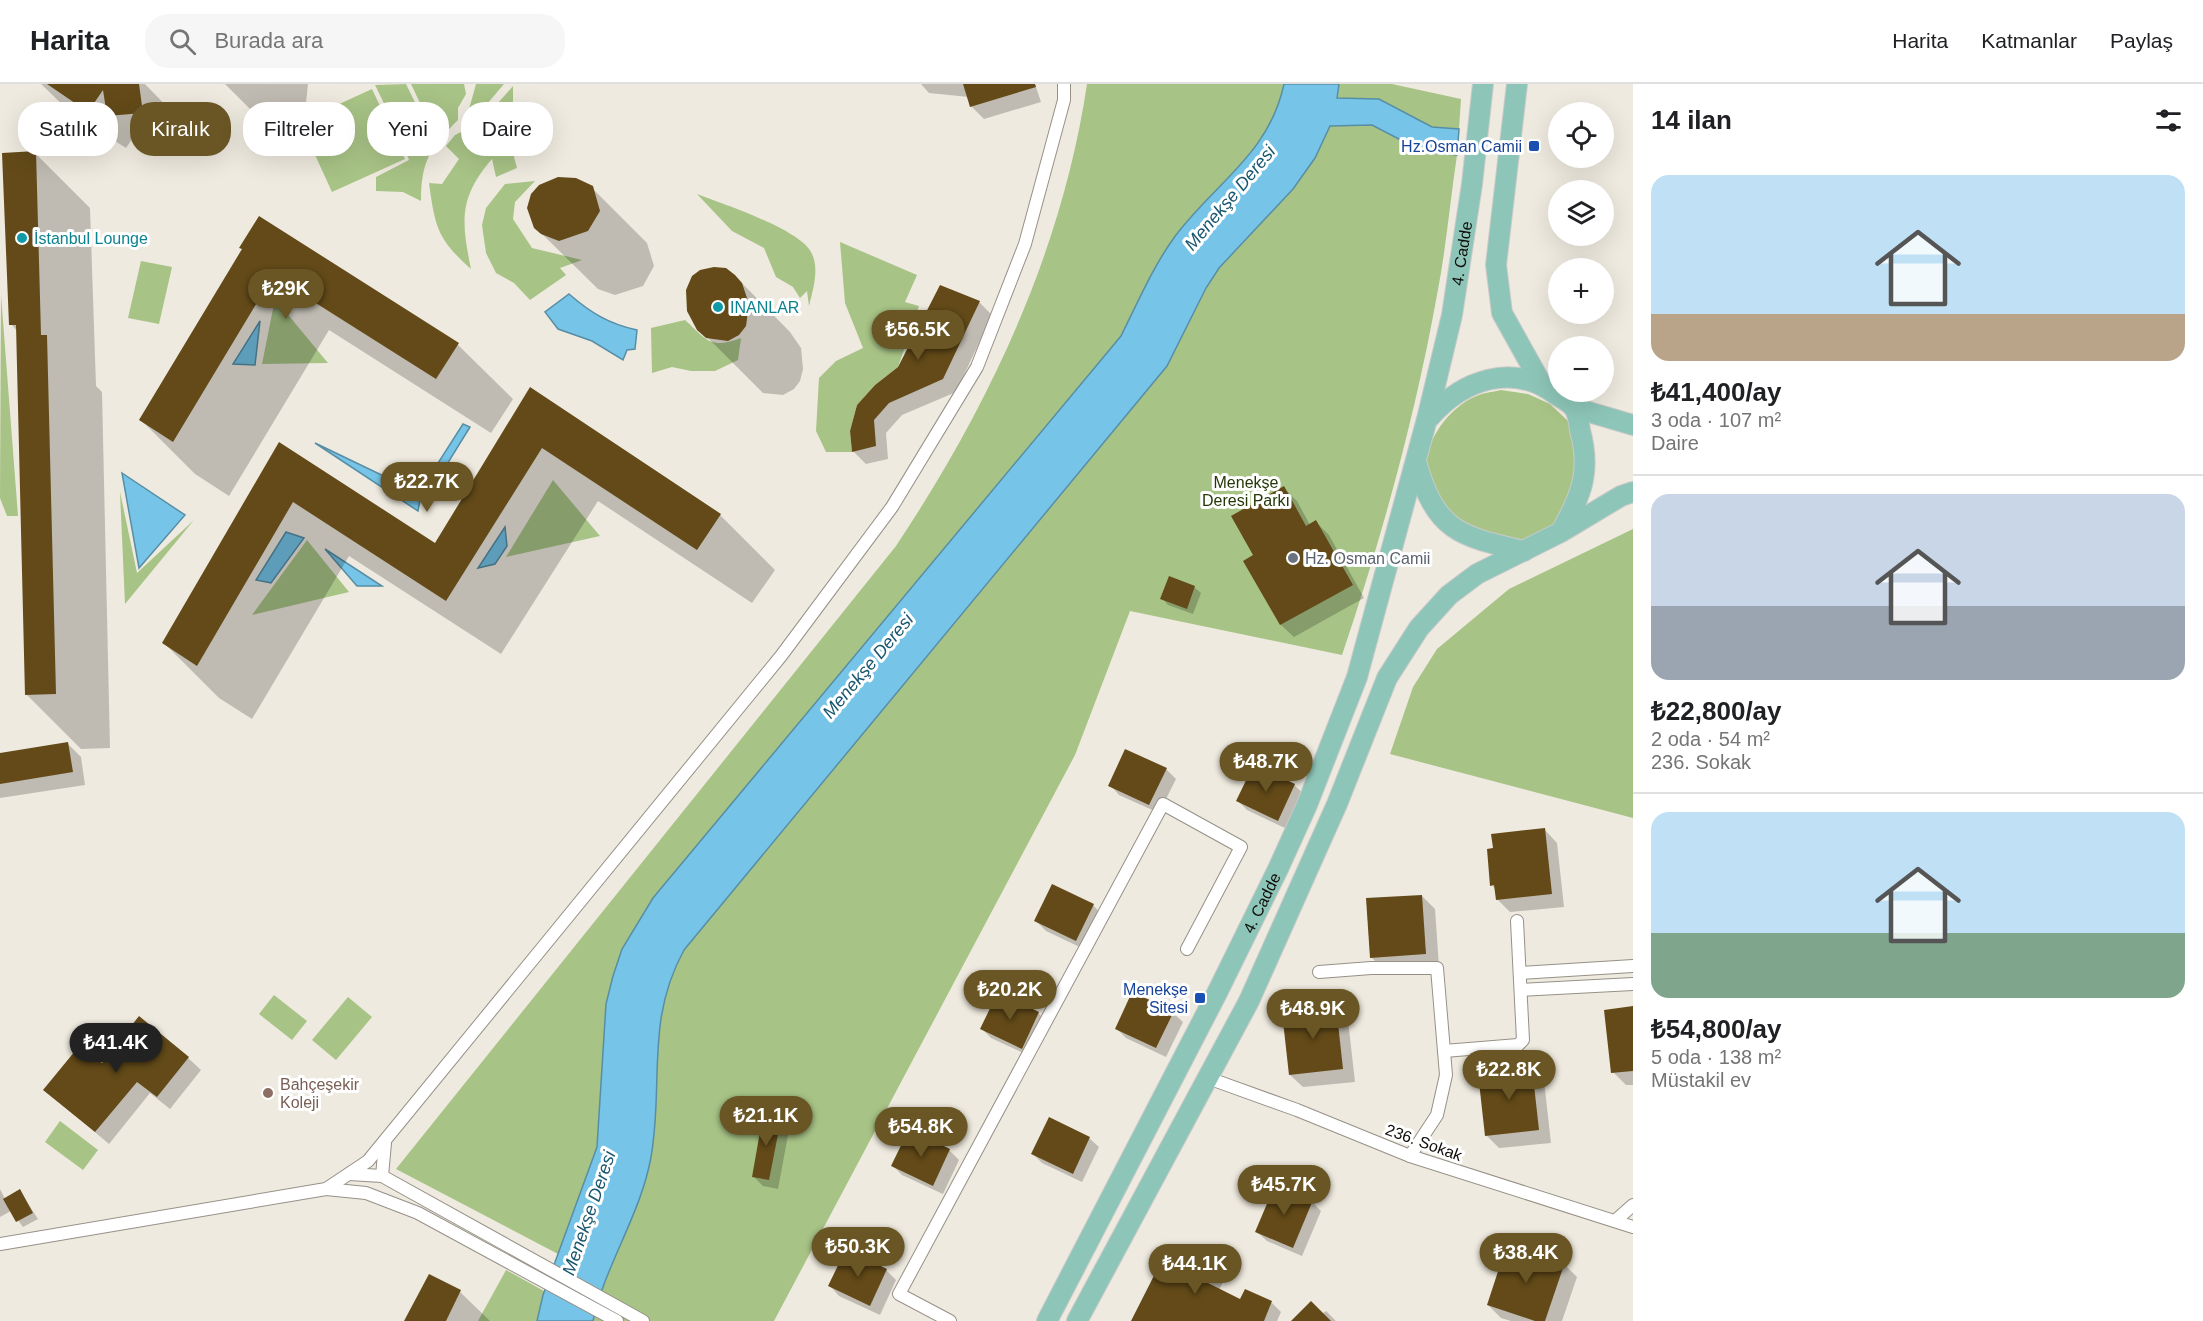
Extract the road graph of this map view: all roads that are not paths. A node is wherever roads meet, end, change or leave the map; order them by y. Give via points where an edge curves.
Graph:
1 (1064, 84) edge
2 (1482, 84) edge
3 (1517, 84) edge
4 (1541, 383) junction
5 (1575, 408) junction
6 (1427, 419) junction
7 (1633, 425) edge
8 (1416, 462) junction
9 (1633, 492) edge
10 (1561, 532) junction
11 (1524, 551) junction
12 (1517, 921) dead end
13 (1187, 949) dead end
14 (1633, 966) edge
15 (1319, 972) dead end
16 (1520, 973) junction
17 (1633, 984) edge
18 (1521, 990) junction
19 (1444, 1051) junction
20 (1208, 1078) junction
21 (385, 1141) junction
22 (1410, 1156) junction
23 (349, 1174) junction
24 (382, 1176) junction
25 (326, 1189) junction
26 (1633, 1205) edge
27 (1615, 1221) junction
28 (1633, 1227) edge
29 (0, 1244) edge
30 (616, 1321) edge
31 (643, 1321) edge
32 (950, 1321) edge
33 (1047, 1321) edge
34 (1077, 1321) edge

1 - 21 street via 1064,100 1024,244 977,367 892,507 781,656
2 - 6 main road, 4. Cadde via 1452,315
3 - 4 main road via 1496,265 1502,313
4 - 5 main road
4 - 6 main road via 1500,377 1472,383 1447,398
5 - 7 main road
5 - 10 main road via 1584,442 1586,471 1579,499
6 - 8 main road
8 - 11 main road via 1425,494 1441,517 1464,534
8 - 33 main road, 4. Cadde via 1357,676 1307,805 1217,993
9 - 10 main road
10 - 11 main road
11 - 20 main road, 4. Cadde via 1477,574 1449,595 1419,628 1387,678 1337,804 1249,1001
12 - 16 street
13 - 32 street via 1241,847 1163,804 899,1294
14 - 16 street
15 - 19 street via 1437,968
16 - 18 street
17 - 18 street
18 - 19 street via 1523,1040 1518,1045
19 - 22 street via 1446,1075 1437,1115
20 - 22 street, 236. Sokak
20 - 34 main road, 4. Cadde
21 - 23 street via 368,1161
21 - 24 street
22 - 27 street, 236. Sokak
23 - 24 street
23 - 25 street
24 - 31 street
25 - 29 street
25 - 30 street via 366,1193 418,1213
26 - 27 street
27 - 28 street, 236. Sokak

